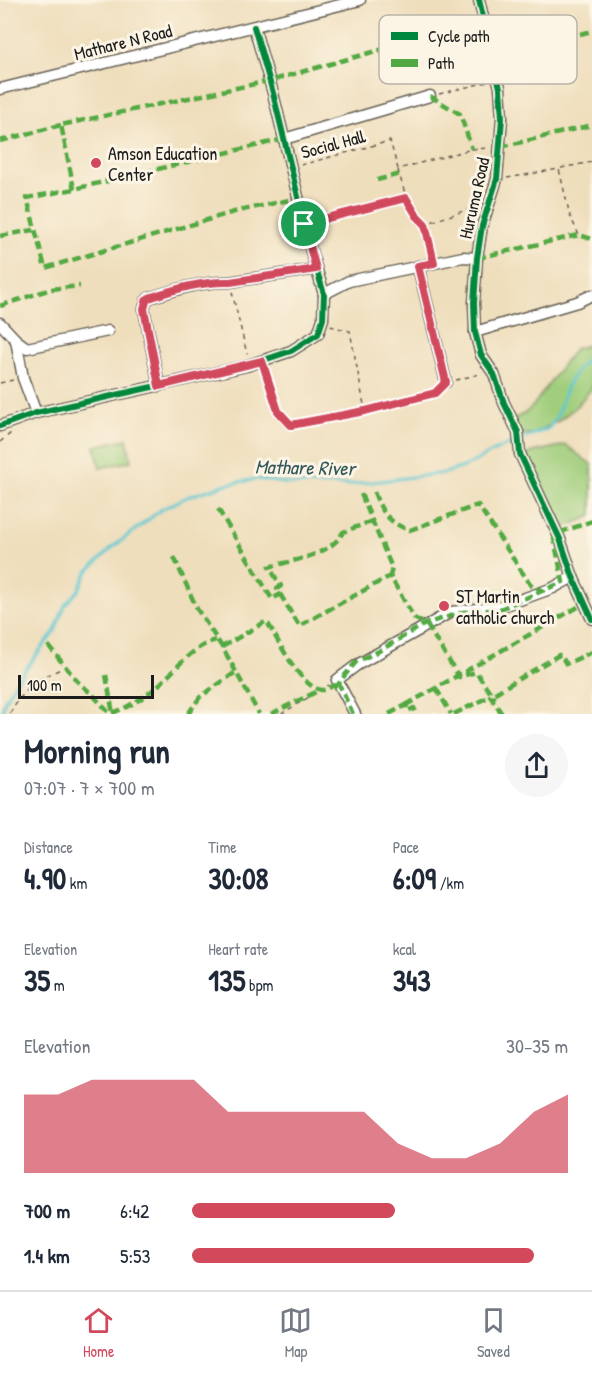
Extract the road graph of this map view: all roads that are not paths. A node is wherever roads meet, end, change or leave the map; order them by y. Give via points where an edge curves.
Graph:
1 (360, 0) edge
2 (478, 0) edge
3 (482, 15) edge
4 (254, 27) junction
5 (499, 84) edge
6 (0, 89) edge
7 (430, 96) road end
8 (284, 139) junction
9 (477, 258) junction
10 (418, 266) junction
11 (316, 269) junction
12 (324, 294) junction
13 (592, 295) edge
14 (0, 323) edge
15 (108, 331) dead end
16 (475, 332) junction
17 (16, 340) junction
18 (446, 382) road end
19 (159, 386) junction
20 (36, 413) junction
21 (0, 426) edge
22 (573, 578) junction
23 (592, 619) edge
24 (355, 714) edge

1 - 4 street, Mathare N Road
2 - 3 street, Huruma Road
4 - 6 street, Mathare N Road
4 - 8 street
5 - 9 street, Huruma Road via 501,146
7 - 8 street
8 - 11 street
9 - 10 street, Huruma Road
9 - 16 street, Huruma Road
10 - 12 street, Huruma Road via 350,281
10 - 18 street
11 - 12 street
11 - 19 street via 199,285 146,301 144,309
12 - 19 street via 318,334 291,351
13 - 16 street
14 - 17 street
15 - 17 street via 32,348
16 - 22 street, Huruma Road via 481,355 494,374 518,432 520,454 560,538
17 - 20 street via 23,378
19 - 20 street
20 - 21 street
22 - 23 street
22 - 24 street via 503,606 451,612 357,665 337,680

